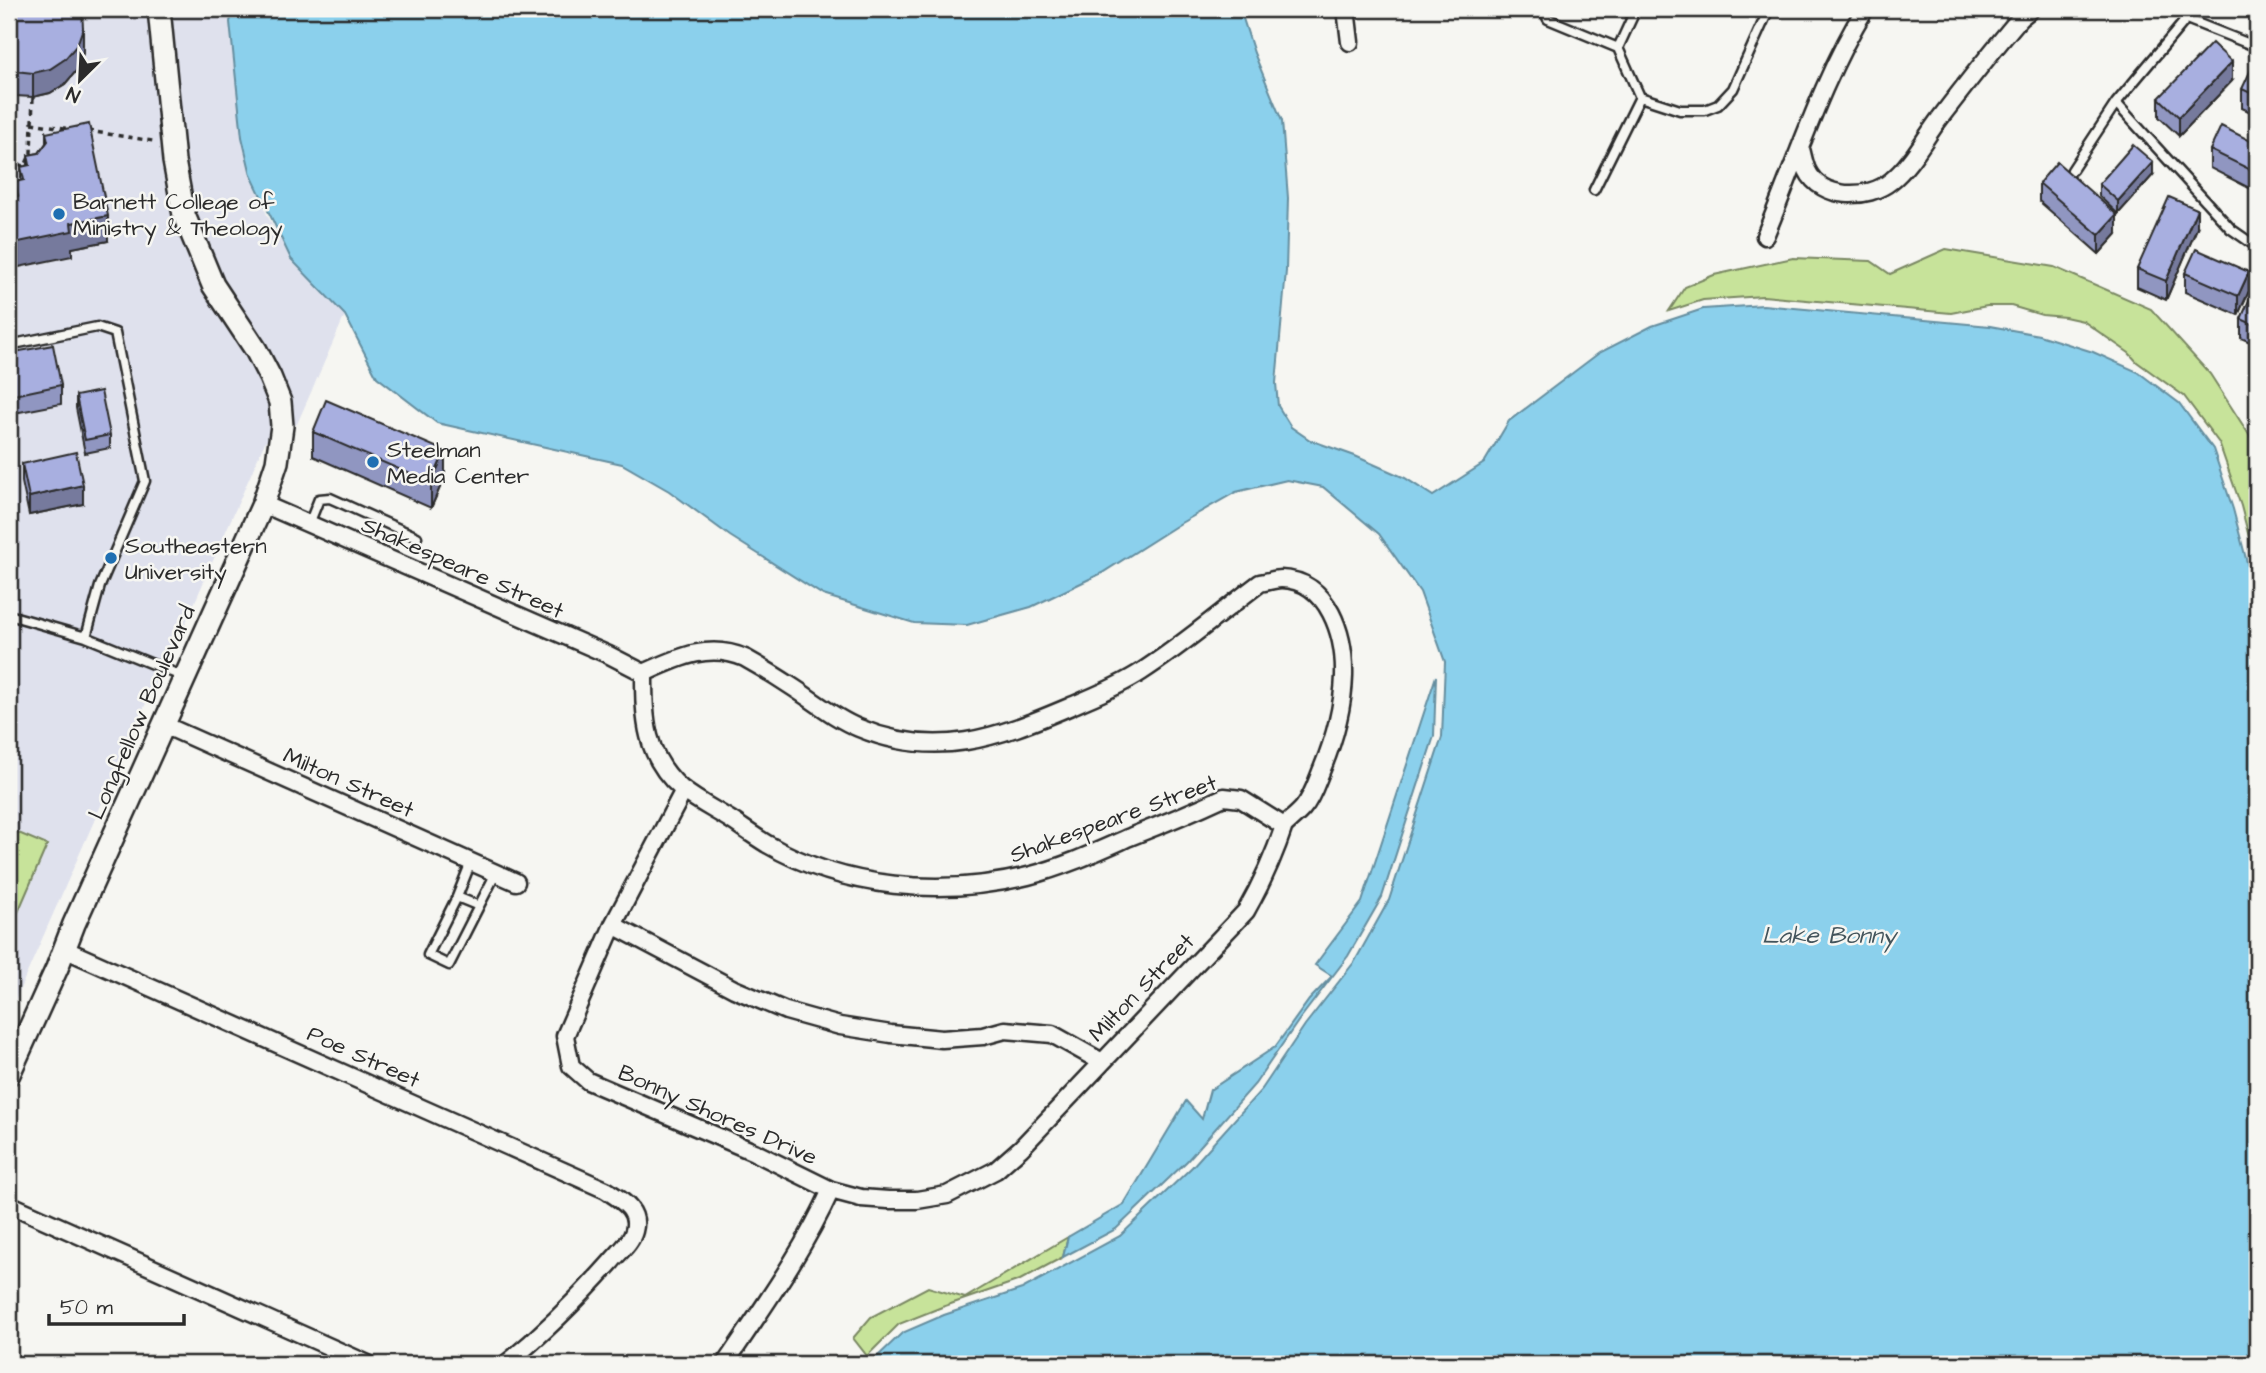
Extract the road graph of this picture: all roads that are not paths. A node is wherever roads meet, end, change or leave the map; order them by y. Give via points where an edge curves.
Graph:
1 (159, 9) edge
2 (1346, 9) edge
3 (1543, 9) edge
4 (1636, 9) edge
5 (1769, 9) edge
6 (1865, 9) edge
7 (2031, 9) edge
8 (2187, 9) edge
9 (2184, 18) junction
10 (1350, 42) dead end
11 (2257, 47) edge
12 (1618, 48) junction
13 (1640, 97) junction
14 (2116, 103) junction
15 (1801, 149) junction
16 (2072, 170) dead end
17 (1594, 190) dead end
18 (1765, 236) dead end
19 (2257, 247) edge
20 (9, 345) edge
21 (263, 504) junction
22 (309, 524) junction
23 (418, 537) dead end
24 (9, 615) edge
25 (86, 637) junction
26 (644, 673) junction
27 (185, 677) junction
28 (164, 725) junction
29 (684, 790) junction
30 (1284, 826) junction
31 (471, 861) junction
32 (496, 873) junction
33 (516, 882) dead end
34 (457, 897) junction
35 (479, 906) junction
36 (613, 925) junction
37 (64, 949) junction
38 (1102, 1062) junction
39 (9, 1074) edge
40 (831, 1190) junction
41 (9, 1204) edge
42 (368, 1364) edge
43 (506, 1364) edge
44 (725, 1364) edge

1 - 21 street, Longfellow Boulevard via 184,215 213,285 256,350 280,402 277,462
2 - 10 street
3 - 12 lane via 1548,19
4 - 12 lane
5 - 13 lane via 1733,89 1718,105 1680,110
6 - 15 street
7 - 15 street via 1962,89 1910,163 1889,183 1868,193 1844,194 1821,186 1808,171
8 - 9 lane
9 - 11 lane
9 - 14 lane
12 - 13 lane
13 - 17 lane
14 - 16 lane
14 - 19 lane via 2231,229
15 - 18 street
20 - 25 lane via 97,327 115,333 145,481 100,586
21 - 22 street, Shakespeare Street
21 - 27 street, Longfellow Boulevard
22 - 23 lane via 319,499 330,498
22 - 26 street, Shakespeare Street
24 - 25 lane
25 - 27 lane
26 - 29 street, Shakespeare Street via 645,724 652,749 662,769
26 - 30 street via 691,653 733,652 859,728 889,737 950,744 1006,733 1119,685 1260,583 1281,579 1303,584 1320,595 1331,610 1344,675 1334,741 1305,806
27 - 28 street, Longfellow Boulevard
28 - 31 street, Milton Street
28 - 37 street, Longfellow Boulevard
29 - 30 street, Shakespeare Street via 798,859 887,884 938,888 1030,876 1224,797 1241,799
29 - 36 street, Bonny Shores Drive
30 - 38 street, Milton Street via 1246,911
31 - 32 street, Milton Street
31 - 34 lane
32 - 33 street, Milton Street
32 - 35 lane
34 - 35 lane
34 - 35 lane via 428,956 449,965
36 - 38 street, Milton Street via 786,1011 841,1026 929,1038 983,1036 1005,1030 1052,1034
36 - 40 street, Bonny Shores Drive via 565,1036 571,1066 588,1081
37 - 39 street, Longfellow Boulevard
37 - 43 street, Poe Street via 606,1190 628,1204 634,1219 628,1242 585,1291
38 - 40 street, Bonny Shores Drive via 996,1170 973,1183 947,1195 917,1200 860,1198
40 - 44 street via 795,1259
41 - 42 street

